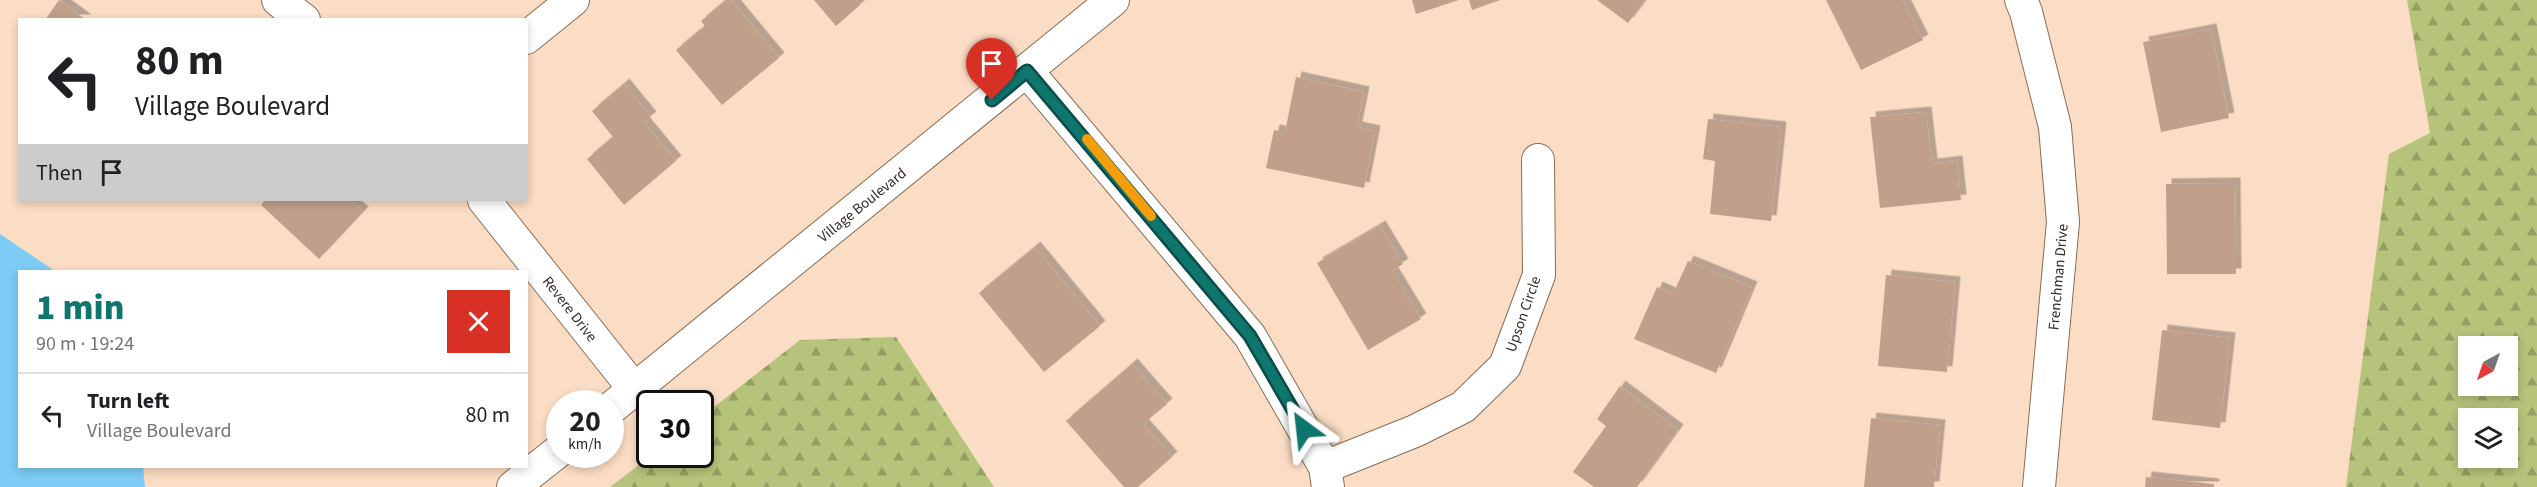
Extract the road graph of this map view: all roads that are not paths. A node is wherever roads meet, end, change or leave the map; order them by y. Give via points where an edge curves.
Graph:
1 (278, 0) edge
2 (573, 0) edge
3 (1113, 0) edge
4 (2021, 0) edge
5 (301, 18) edge
6 (528, 36) edge
7 (1027, 71) junction
8 (1538, 160) dead end
9 (485, 201) edge
10 (635, 390) junction
11 (624, 398) edge
12 (546, 461) edge
13 (1327, 477) edge
14 (513, 487) edge
15 (2039, 487) edge

1 - 5 street
2 - 6 street
3 - 7 street, Village Boulevard
4 - 15 street, Frenchman Drive via 2055,128 2063,222
7 - 10 street, Village Boulevard
7 - 13 street via 1250,336
8 - 13 street, Upson Circle via 1539,275 1505,366 1463,408
9 - 10 street, Revere Drive
10 - 11 street, Village Boulevard
12 - 14 street

